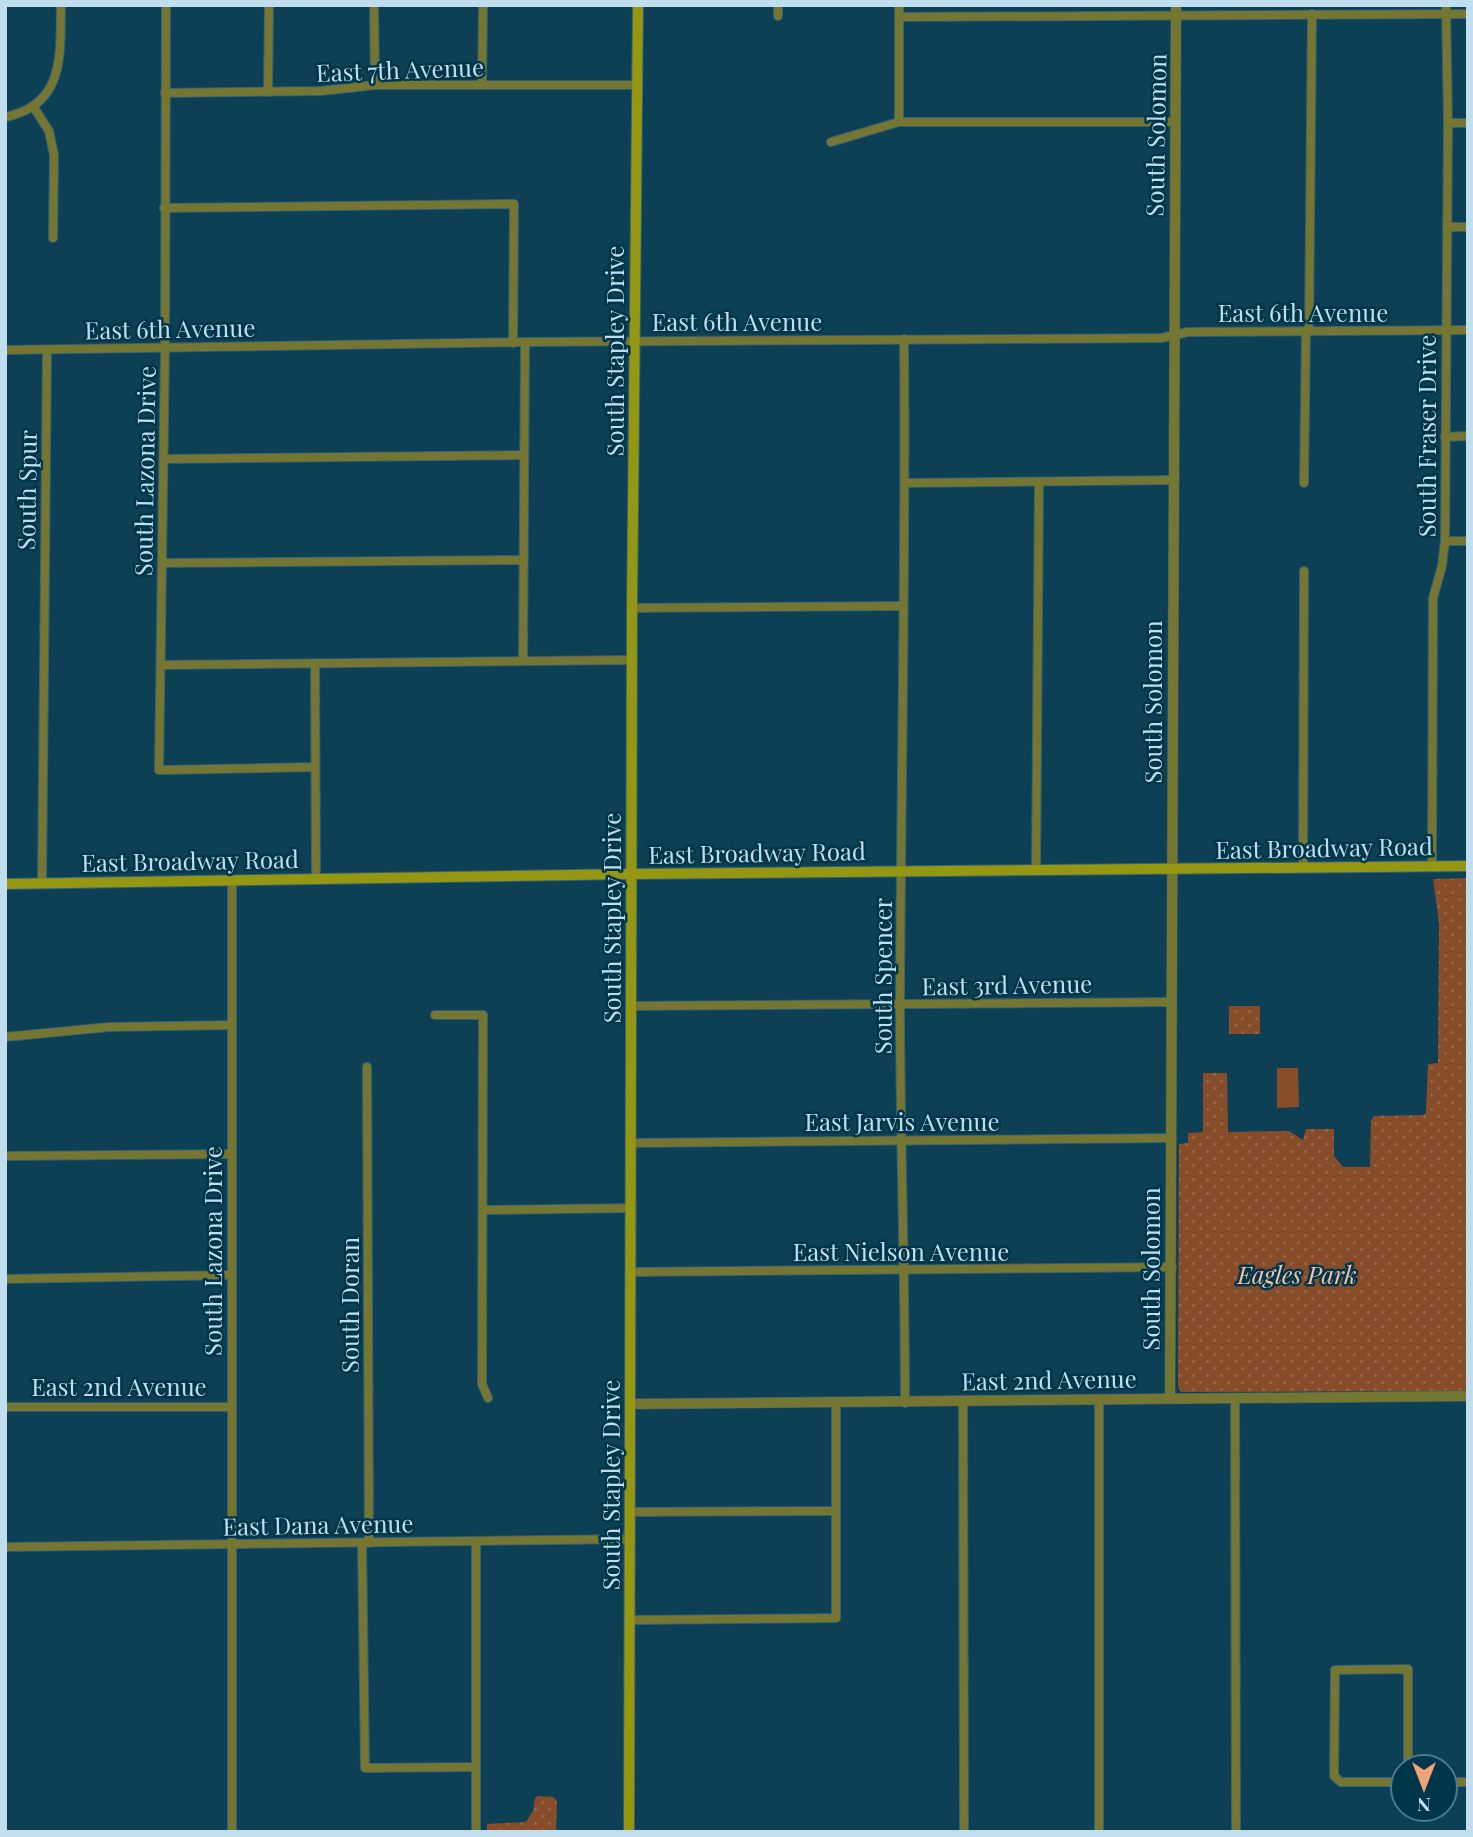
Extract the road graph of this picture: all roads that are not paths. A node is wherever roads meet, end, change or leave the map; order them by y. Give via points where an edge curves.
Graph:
1 (61, 5) edge
2 (166, 5) edge
3 (269, 5) edge
4 (374, 5) edge
5 (483, 5) edge
6 (638, 5) edge
7 (778, 5) edge
8 (899, 5) edge
9 (1176, 10) edge
10 (1446, 10) edge
11 (1312, 14) junction
12 (1468, 14) edge
13 (778, 16) dead end
14 (899, 18) junction
15 (375, 85) junction
16 (482, 85) junction
17 (637, 85) junction
18 (268, 92) junction
19 (164, 93) junction
20 (33, 106) junction
21 (5, 117) edge
22 (899, 122) junction
23 (1175, 122) junction
24 (1448, 123) junction
25 (1468, 123) edge
26 (831, 142) dead end
27 (164, 208) junction
28 (1447, 227) junction
29 (1468, 227) edge
30 (52, 238) dead end
31 (1468, 330) edge
32 (1308, 331) junction
33 (1446, 331) junction
34 (1175, 335) junction
35 (904, 339) junction
36 (635, 341) junction
37 (513, 342) junction
38 (525, 342) junction
39 (164, 347) junction
40 (47, 349) junction
41 (5, 350) edge
42 (1446, 436) junction
43 (1468, 436) edge
44 (524, 455) junction
45 (163, 459) junction
46 (1175, 480) junction
47 (1039, 482) junction
48 (905, 483) junction
49 (1304, 483) dead end
50 (1445, 541) junction
51 (1468, 541) edge
52 (524, 559) junction
53 (162, 563) junction
54 (1304, 570) dead end
55 (903, 606) junction
56 (632, 608) junction
57 (632, 660) junction
58 (523, 661) junction
59 (315, 663) junction
60 (161, 665) junction
61 (315, 766) junction
62 (1432, 866) junction
63 (1468, 866) edge
64 (1303, 868) junction
65 (1173, 869) junction
66 (1036, 870) junction
67 (902, 872) junction
68 (631, 874) junction
69 (232, 880) junction
70 (316, 880) junction
71 (42, 883) junction
72 (5, 884) edge
73 (1172, 1002) junction
74 (900, 1004) junction
75 (632, 1006) junction
76 (435, 1015) dead end
77 (232, 1025) junction
78 (5, 1037) edge
79 (367, 1068) dead end
80 (1172, 1138) junction
81 (902, 1140) junction
82 (632, 1143) junction
83 (232, 1154) junction
84 (5, 1156) edge
85 (631, 1208) junction
86 (483, 1210) junction
87 (1172, 1268) junction
88 (906, 1270) junction
89 (632, 1272) junction
90 (232, 1275) junction
91 (5, 1279) edge
92 (1468, 1396) edge
93 (488, 1398) dead end
94 (1170, 1398) junction
95 (1235, 1398) junction
96 (1099, 1400) junction
97 (963, 1401) junction
98 (905, 1403) junction
99 (631, 1404) junction
100 (836, 1404) junction
101 (232, 1407) junction
102 (5, 1408) edge
103 (835, 1511) junction
104 (631, 1512) junction
105 (631, 1539) junction
106 (476, 1541) junction
107 (366, 1543) junction
108 (231, 1545) junction
109 (5, 1547) edge
110 (631, 1620) junction
111 (1408, 1753) edge
112 (476, 1767) junction
113 (1389, 1782) edge
114 (232, 1832) edge
115 (476, 1832) edge
116 (629, 1832) edge
117 (964, 1832) edge
118 (1099, 1832) edge
119 (1236, 1832) edge

1 - 20 street via 60,61 52,86
2 - 19 street, South Lazona Drive
3 - 18 street
4 - 15 street
5 - 16 street
6 - 17 main road, South Stapley Drive
7 - 13 street
8 - 14 street
9 - 11 street
9 - 14 street
9 - 23 street, South Solomon
10 - 11 street
10 - 12 street
10 - 24 street, South Fraser Drive
11 - 32 street
14 - 22 street
15 - 16 street, East 7th Avenue
15 - 18 street, East 7th Avenue
16 - 17 street, East 7th Avenue
17 - 36 main road, South Stapley Drive
18 - 19 street, East 7th Avenue
19 - 27 street, South Lazona Drive
20 - 21 street
20 - 30 street via 49,131 54,155
22 - 23 street
22 - 26 street
23 - 34 street, South Solomon
24 - 25 street
24 - 28 street, South Fraser Drive
27 - 37 street via 514,204
27 - 39 street, South Lazona Drive
28 - 29 street
28 - 33 street, South Fraser Drive
31 - 33 street, East 6th Avenue
32 - 33 street, East 6th Avenue
32 - 34 street, East 6th Avenue
32 - 49 street
33 - 42 street, South Fraser Drive
34 - 35 street, East 6th Avenue
34 - 46 street, South Solomon
35 - 36 street, East 6th Avenue
35 - 48 street, South Spencer
36 - 38 street, East 6th Avenue
36 - 56 main road, South Stapley Drive
37 - 38 street, East 6th Avenue
37 - 39 street, East 6th Avenue
38 - 44 street
39 - 40 street, East 6th Avenue
39 - 45 street, South Lazona Drive
40 - 41 street, East 6th Avenue
40 - 71 street, South Spur
42 - 43 street
42 - 50 street, South Fraser Drive
44 - 45 street
44 - 52 street
45 - 53 street, South Lazona Drive
46 - 47 street
46 - 65 street, South Solomon
47 - 48 street
47 - 66 street
48 - 55 street, South Spencer
50 - 51 street
50 - 62 street, South Fraser Drive via 1433,598
52 - 53 street
52 - 58 street
53 - 60 street, South Lazona Drive
54 - 64 street
55 - 56 street
55 - 67 street, South Spencer
56 - 57 main road, South Stapley Drive
57 - 58 street
57 - 68 main road, South Stapley Drive
58 - 59 street
59 - 60 street
59 - 61 street
60 - 61 street, South Lazona Drive via 159,770
61 - 70 street
62 - 63 main road, East Broadway Road
62 - 64 main road, East Broadway Road
64 - 65 main road, East Broadway Road
65 - 66 main road, East Broadway Road
65 - 73 street, South Solomon
66 - 67 main road, East Broadway Road
67 - 68 main road, East Broadway Road
67 - 74 street, South Spencer
68 - 70 main road, East Broadway Road
68 - 75 main road, South Stapley Drive
69 - 70 main road, East Broadway Road
69 - 71 main road, East Broadway Road
69 - 77 street, South Lazona Drive
71 - 72 main road, East Broadway Road
73 - 74 street, East 3rd Avenue
73 - 80 street, South Solomon
74 - 75 street, East 3rd Avenue
74 - 81 street, South Spencer
75 - 82 main road, South Stapley Drive
76 - 86 street via 483,1015
77 - 78 street via 109,1027
77 - 83 street, South Lazona Drive
79 - 107 street, South Doran
80 - 81 street, East Jarvis Avenue
80 - 87 street, South Solomon
81 - 82 street, East Jarvis Avenue
81 - 88 street, South Spencer
82 - 85 main road, South Stapley Drive
83 - 84 street
83 - 90 street, South Lazona Drive
85 - 86 street
85 - 89 main road, South Stapley Drive
86 - 93 street via 482,1384
87 - 88 street, East Nielson Avenue
87 - 94 street, South Solomon
88 - 89 street, East Nielson Avenue
88 - 98 street, South Spencer
89 - 99 main road, South Stapley Drive
90 - 91 street
90 - 101 street, South Lazona Drive
92 - 95 street, East 2nd Avenue
94 - 95 street, East 2nd Avenue
94 - 96 street, East 2nd Avenue
95 - 119 street
96 - 97 street, East 2nd Avenue
96 - 118 street
97 - 98 street, East 2nd Avenue
97 - 117 street
98 - 100 street, East 2nd Avenue
99 - 100 street, East 2nd Avenue
99 - 104 main road, South Stapley Drive
100 - 103 street
101 - 102 street, East 2nd Avenue
101 - 108 street, South Lazona Drive
103 - 104 street
103 - 110 street via 836,1618
104 - 105 main road, South Stapley Drive
105 - 106 street, East Dana Avenue
105 - 110 main road, South Stapley Drive
106 - 107 street, East Dana Avenue
106 - 112 street
107 - 108 street, East Dana Avenue
107 - 112 street, South Doran via 365,1768
108 - 109 street, East Dana Avenue
108 - 114 street, South Lazona Drive
110 - 116 main road, South Stapley Drive
111 - 113 street via 1408,1669 1335,1670 1334,1776 1341,1782
112 - 115 street

